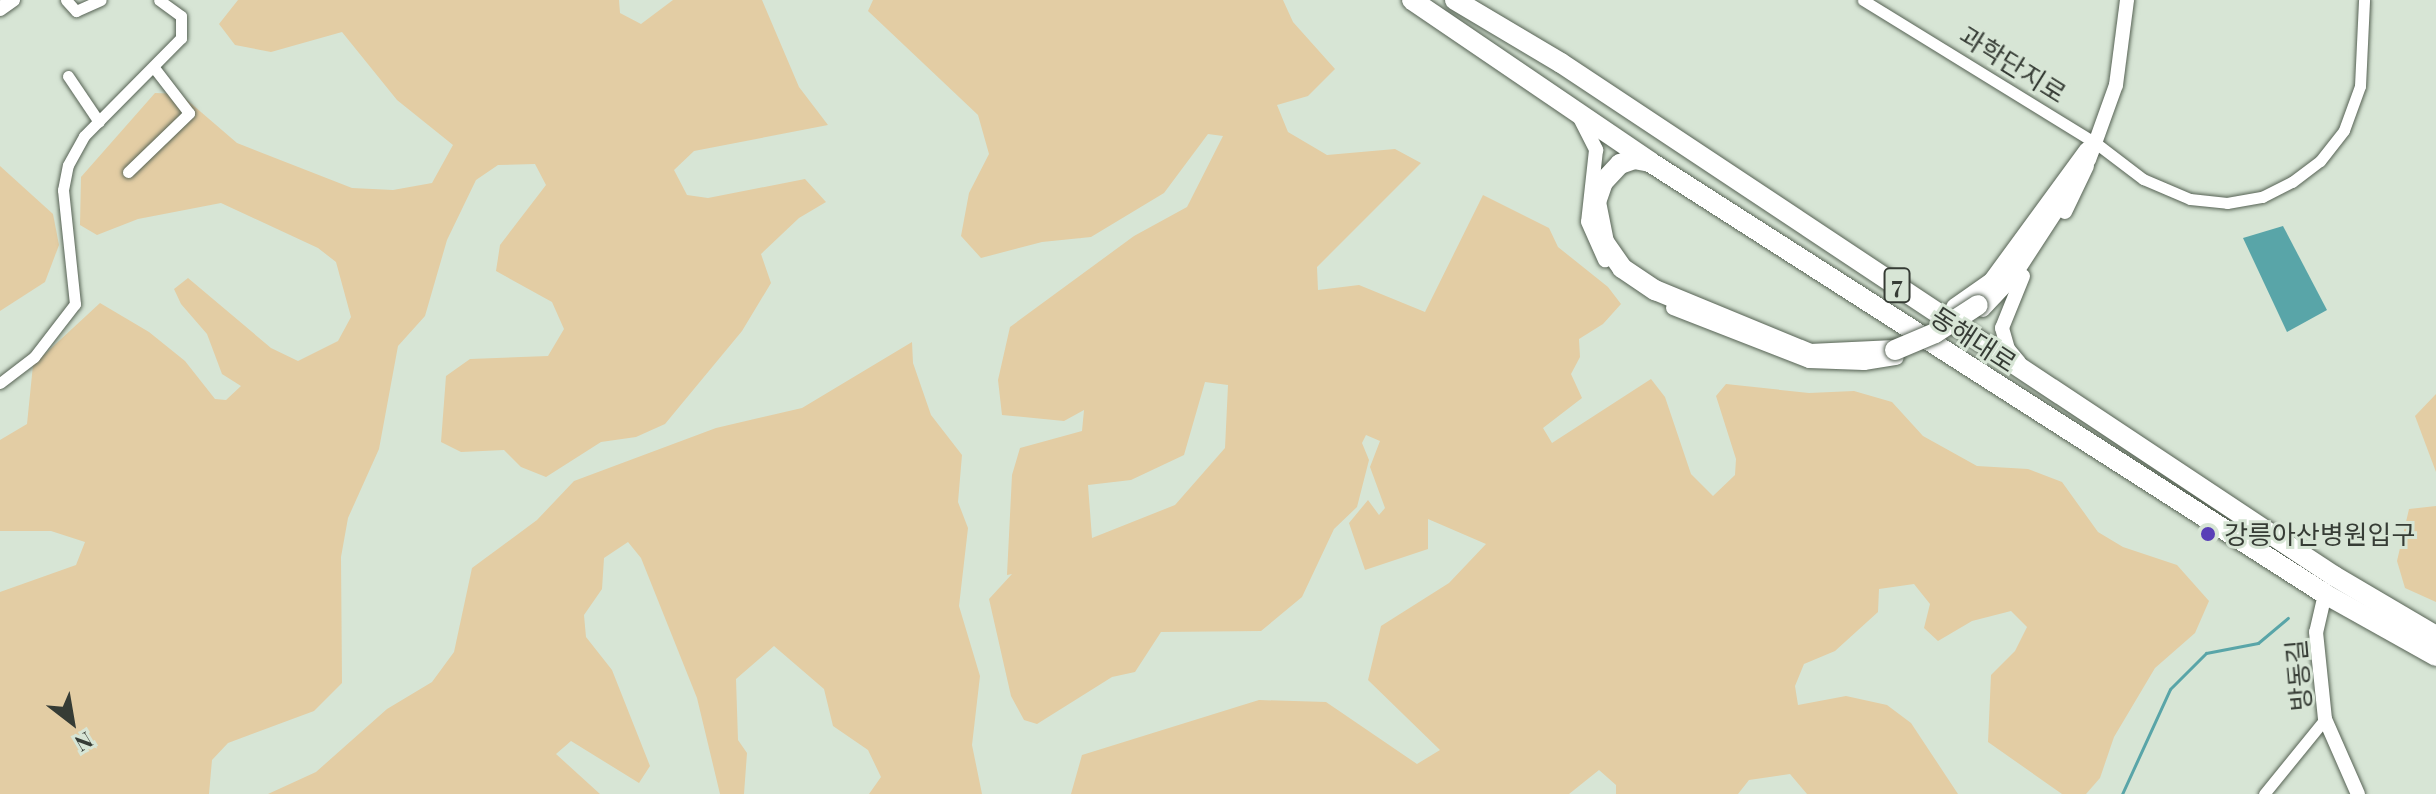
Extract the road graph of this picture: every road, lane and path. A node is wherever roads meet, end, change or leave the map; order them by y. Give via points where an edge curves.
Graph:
1 (13, 0) edge
2 (66, 0) edge
3 (101, 0) edge
4 (159, 0) edge
5 (1412, 0) edge
6 (1455, 0) edge
7 (1863, 0) edge
8 (2127, 0) edge
9 (2364, 0) edge
10 (0, 9) edge
11 (155, 69) junction
12 (68, 76) dead end
13 (1575, 110) junction
14 (99, 122) junction
15 (2093, 149) junction
16 (1650, 162) junction
17 (128, 172) dead end
18 (1833, 242) junction
19 (1896, 354) junction
20 (0, 383) edge
21 (2083, 411) junction
22 (2330, 585) junction
23 (2436, 636) edge
24 (2436, 656) edge
25 (2325, 719) junction
26 (2264, 794) edge
27 (2358, 794) edge

1 - 10 street
2 - 3 street via 76,11
4 - 11 street via 181,16 182,25 181,38
5 - 13 highway, 동해대로
6 - 18 highway, 동해대로 / 7 via 1561,63
7 - 15 street, 과학단지로
8 - 15 street via 2119,72
9 - 15 street, 과학단지로 via 2360,86 2344,130 2320,161 2292,182 2262,197 2227,203 2190,199
11 - 14 street
11 - 17 street via 189,113
12 - 14 street
13 - 16 highway, 동해대로
13 - 19 street via 1596,150 1588,222 1594,243 1615,273 1659,302 1788,356 1828,364
14 - 20 street via 72,150 63,190 75,304 34,357
15 - 18 highway via 1993,282 1953,309
15 - 19 highway, bridge via 1981,308
15 - 21 street via 2062,217 2009,300 2002,328 2008,349 2024,366
16 - 19 highway via 1634,159 1620,164 1603,182 1596,202 1604,242 1622,268 1655,290 1810,354
16 - 22 highway, 동해대로
18 - 21 highway, 동해대로 / 7
21 - 22 highway, 동해대로 / 7
22 - 23 highway, 동해대로 / 7
22 - 24 highway, 동해대로
22 - 25 street, 방동길 via 2316,632
25 - 26 street
25 - 27 street, 방동길

